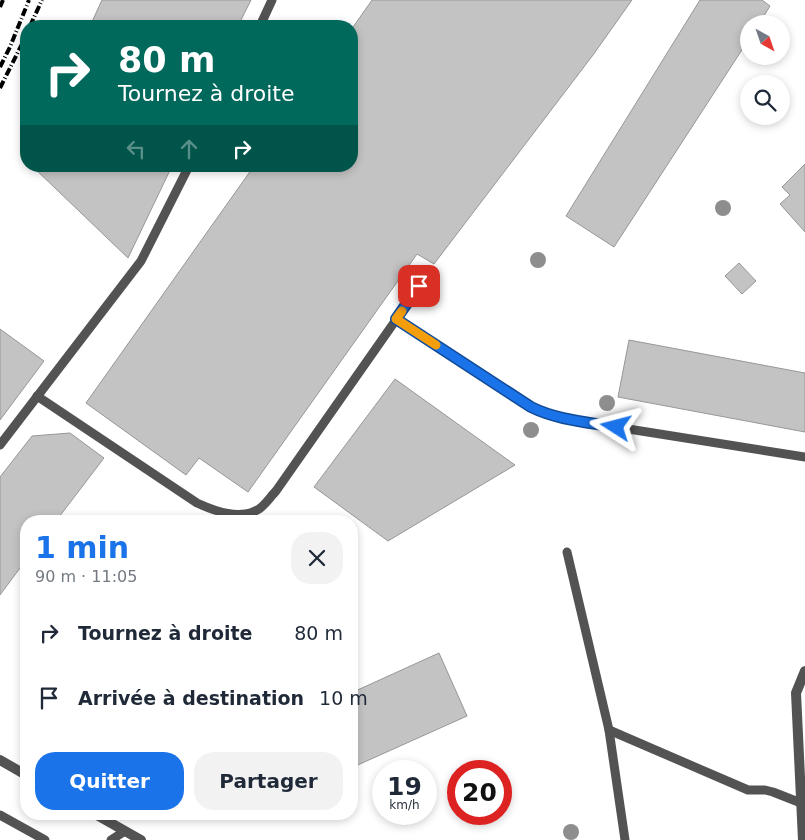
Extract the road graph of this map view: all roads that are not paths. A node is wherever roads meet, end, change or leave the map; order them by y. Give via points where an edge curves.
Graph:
1 (272, 0) edge
2 (263, 20) edge
3 (186, 172) edge
4 (419, 286) dead end
5 (396, 319) junction
6 (36, 396) junction
7 (0, 445) edge
8 (805, 457) edge
9 (567, 552) dead end
10 (805, 671) edge
11 (609, 730) junction
12 (0, 760) edge
13 (20, 772) edge
14 (801, 803) junction
15 (0, 814) edge
16 (106, 820) edge
17 (125, 831) junction
18 (803, 839) edge
19 (45, 840) edge
20 (112, 840) edge
21 (142, 840) edge
22 (625, 840) edge

1 - 2 lane
3 - 6 lane via 141,261
4 - 5 lane
5 - 6 lane via 276,491 259,509 240,515 217,512 197,502
5 - 8 lane via 543,413 569,420
6 - 7 lane
9 - 11 lane
10 - 14 street via 796,693
11 - 14 lane via 748,790 765,790
11 - 22 lane
12 - 13 street
14 - 18 street
15 - 19 lane
16 - 17 street
17 - 20 lane
17 - 21 street

